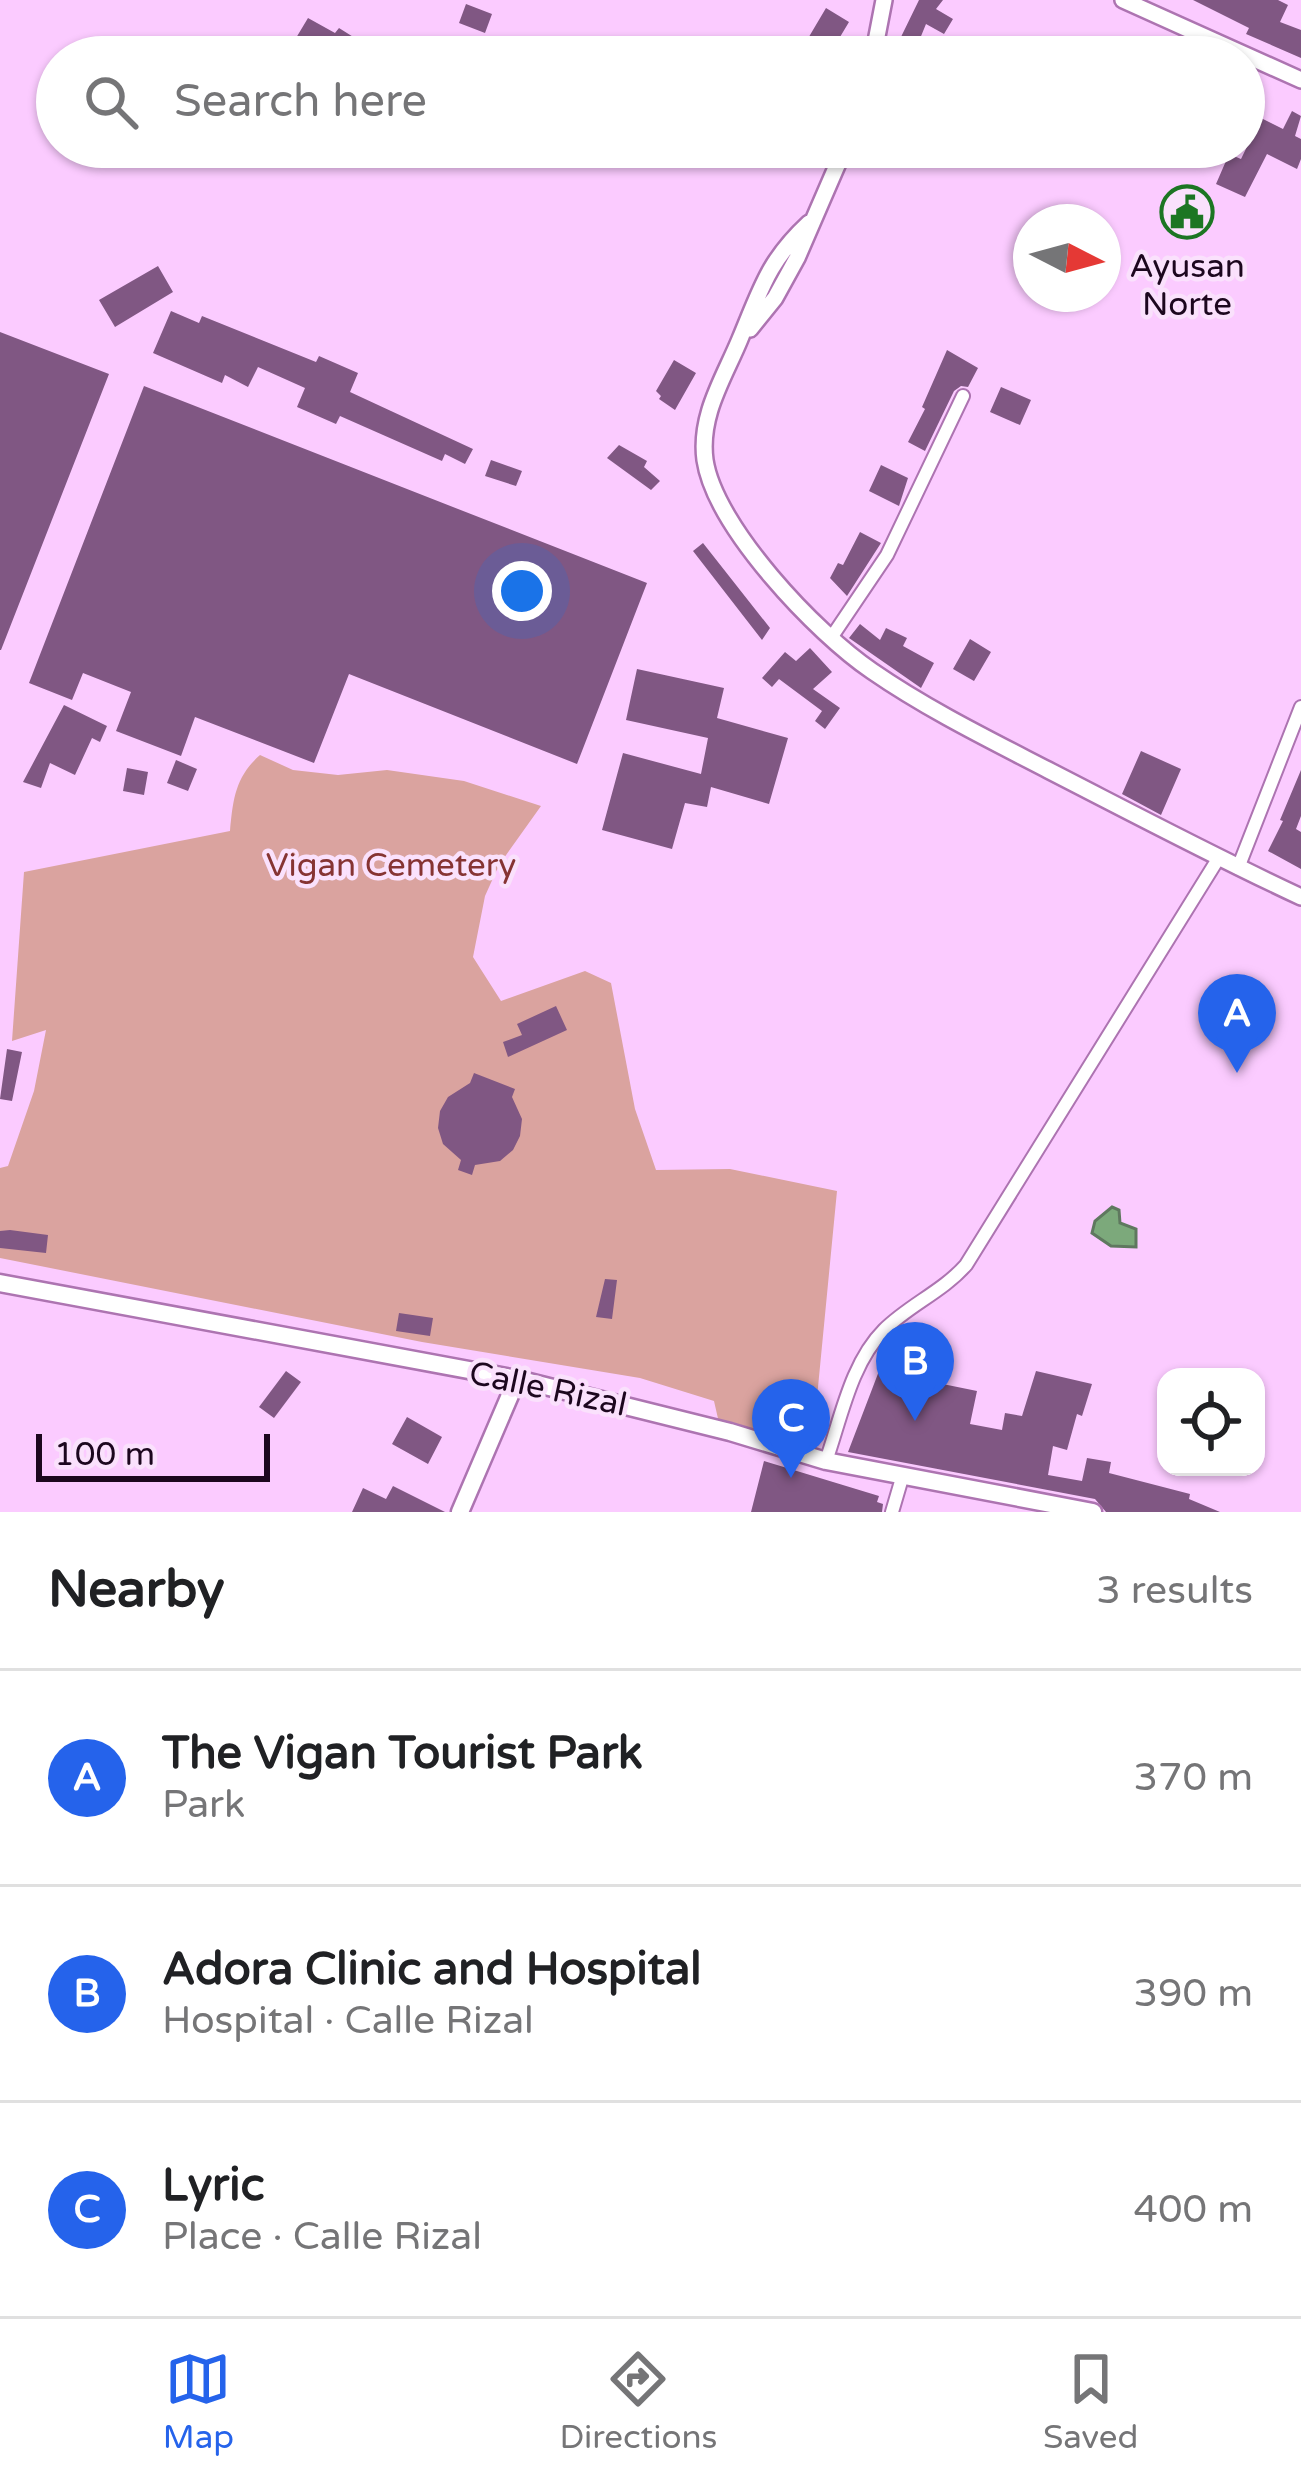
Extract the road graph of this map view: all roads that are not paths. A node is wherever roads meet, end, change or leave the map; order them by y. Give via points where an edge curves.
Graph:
1 (884, 0) edge
2 (1123, 0) edge
3 (1145, 4) edge
4 (877, 36) edge
5 (1211, 36) edge
6 (1265, 62) edge
7 (1301, 80) edge
8 (834, 168) edge
9 (809, 223) junction
10 (740, 341) junction
11 (963, 396) dead end
12 (831, 638) junction
13 (1301, 707) edge
14 (1218, 859) junction
15 (1238, 868) junction
16 (1301, 897) edge
17 (0, 1283) edge
18 (517, 1379) junction
19 (826, 1460) junction
20 (902, 1478) junction
21 (460, 1512) edge
22 (892, 1512) edge
23 (1093, 1512) edge

1 - 4 street
2 - 3 street
3 - 5 street
6 - 7 street
8 - 9 street
9 - 10 street via 776,298
9 - 10 street via 780,250
10 - 12 street via 710,403 704,458 711,484 730,522
11 - 12 street via 887,555
12 - 14 street via 934,710
13 - 15 street
14 - 15 street
14 - 19 street via 966,1265 872,1344
15 - 16 street
17 - 18 main road, Calle Rizal
18 - 19 main road, Calle Rizal
18 - 21 main road
19 - 20 main road, Calle Rizal
20 - 22 street
20 - 23 main road, Calle Rizal

